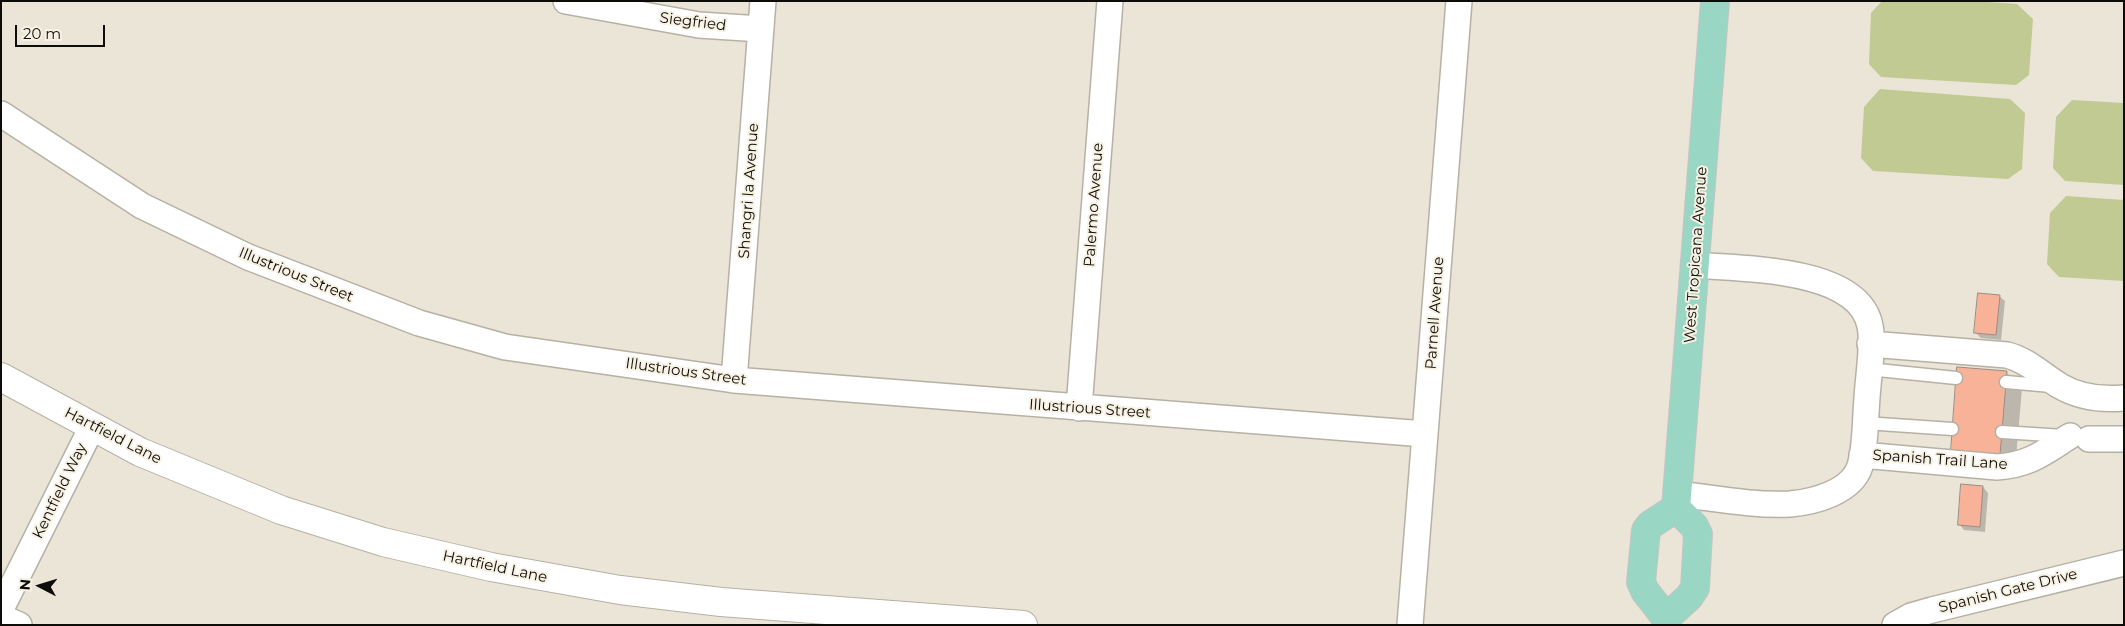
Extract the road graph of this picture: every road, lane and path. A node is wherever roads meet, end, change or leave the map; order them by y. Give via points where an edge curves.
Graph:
1 (566, 1) edge
2 (763, 1) edge
3 (1110, 1) edge
4 (1459, 1) edge
5 (1716, 1) edge
6 (761, 29) junction
7 (1, 114) edge
8 (1695, 265) junction
9 (1870, 344) junction
10 (1868, 369) junction
11 (1, 377) edge
12 (1956, 378) dead end
13 (734, 380) junction
14 (2006, 382) dead end
15 (2062, 387) junction
16 (2124, 398) edge
17 (1078, 408) junction
18 (1865, 423) junction
19 (92, 426) junction
20 (1952, 429) dead end
21 (2002, 432) dead end
22 (1425, 434) junction
23 (2079, 438) junction
24 (2124, 439) edge
25 (1862, 455) junction
26 (1676, 501) junction
27 (2124, 563) edge
28 (1, 610) edge
29 (1, 617) edge
30 (1666, 622) edge
31 (19, 625) edge
32 (1023, 625) edge
33 (1410, 625) edge
34 (1894, 625) edge

1 - 6 street, Siegfried via 699,25
2 - 6 street, Shangri la Avenue
3 - 17 street, Palermo Avenue
4 - 22 street, Parnell Avenue
5 - 8 main road, West Tropicana Avenue
6 - 13 street, Shangri la Avenue
7 - 13 street, Illustrious Street via 142,206 248,258 419,323 505,347
8 - 9 street, Spanish Trail Lane via 1791,273 1822,281 1847,295 1864,310 1870,326
8 - 26 main road, West Tropicana Avenue
9 - 10 street, Spanish Trail Lane
9 - 15 street via 2007,354 2019,358
10 - 12 lane
10 - 18 street, Spanish Trail Lane
11 - 19 street, Hartfield Lane
13 - 17 street, Illustrious Street
14 - 15 lane
15 - 16 street via 2092,397
17 - 22 street, Illustrious Street
18 - 20 lane
18 - 25 street, Spanish Trail Lane
19 - 28 street, Kentfield Way
19 - 32 street, Hartfield Lane via 140,452 281,510 384,542 491,567 588,586 721,602
21 - 23 lane
22 - 33 street, Parnell Avenue
23 - 24 street
23 - 25 street, Spanish Trail Lane via 2014,466
25 - 26 street, Spanish Trail Lane via 1854,478 1845,486 1809,501 1774,504
26 - 30 main road via 1698,534 1695,588
26 - 30 main road via 1646,530 1641,582
27 - 34 street, Spanish Gate Drive via 1932,610
29 - 31 street

